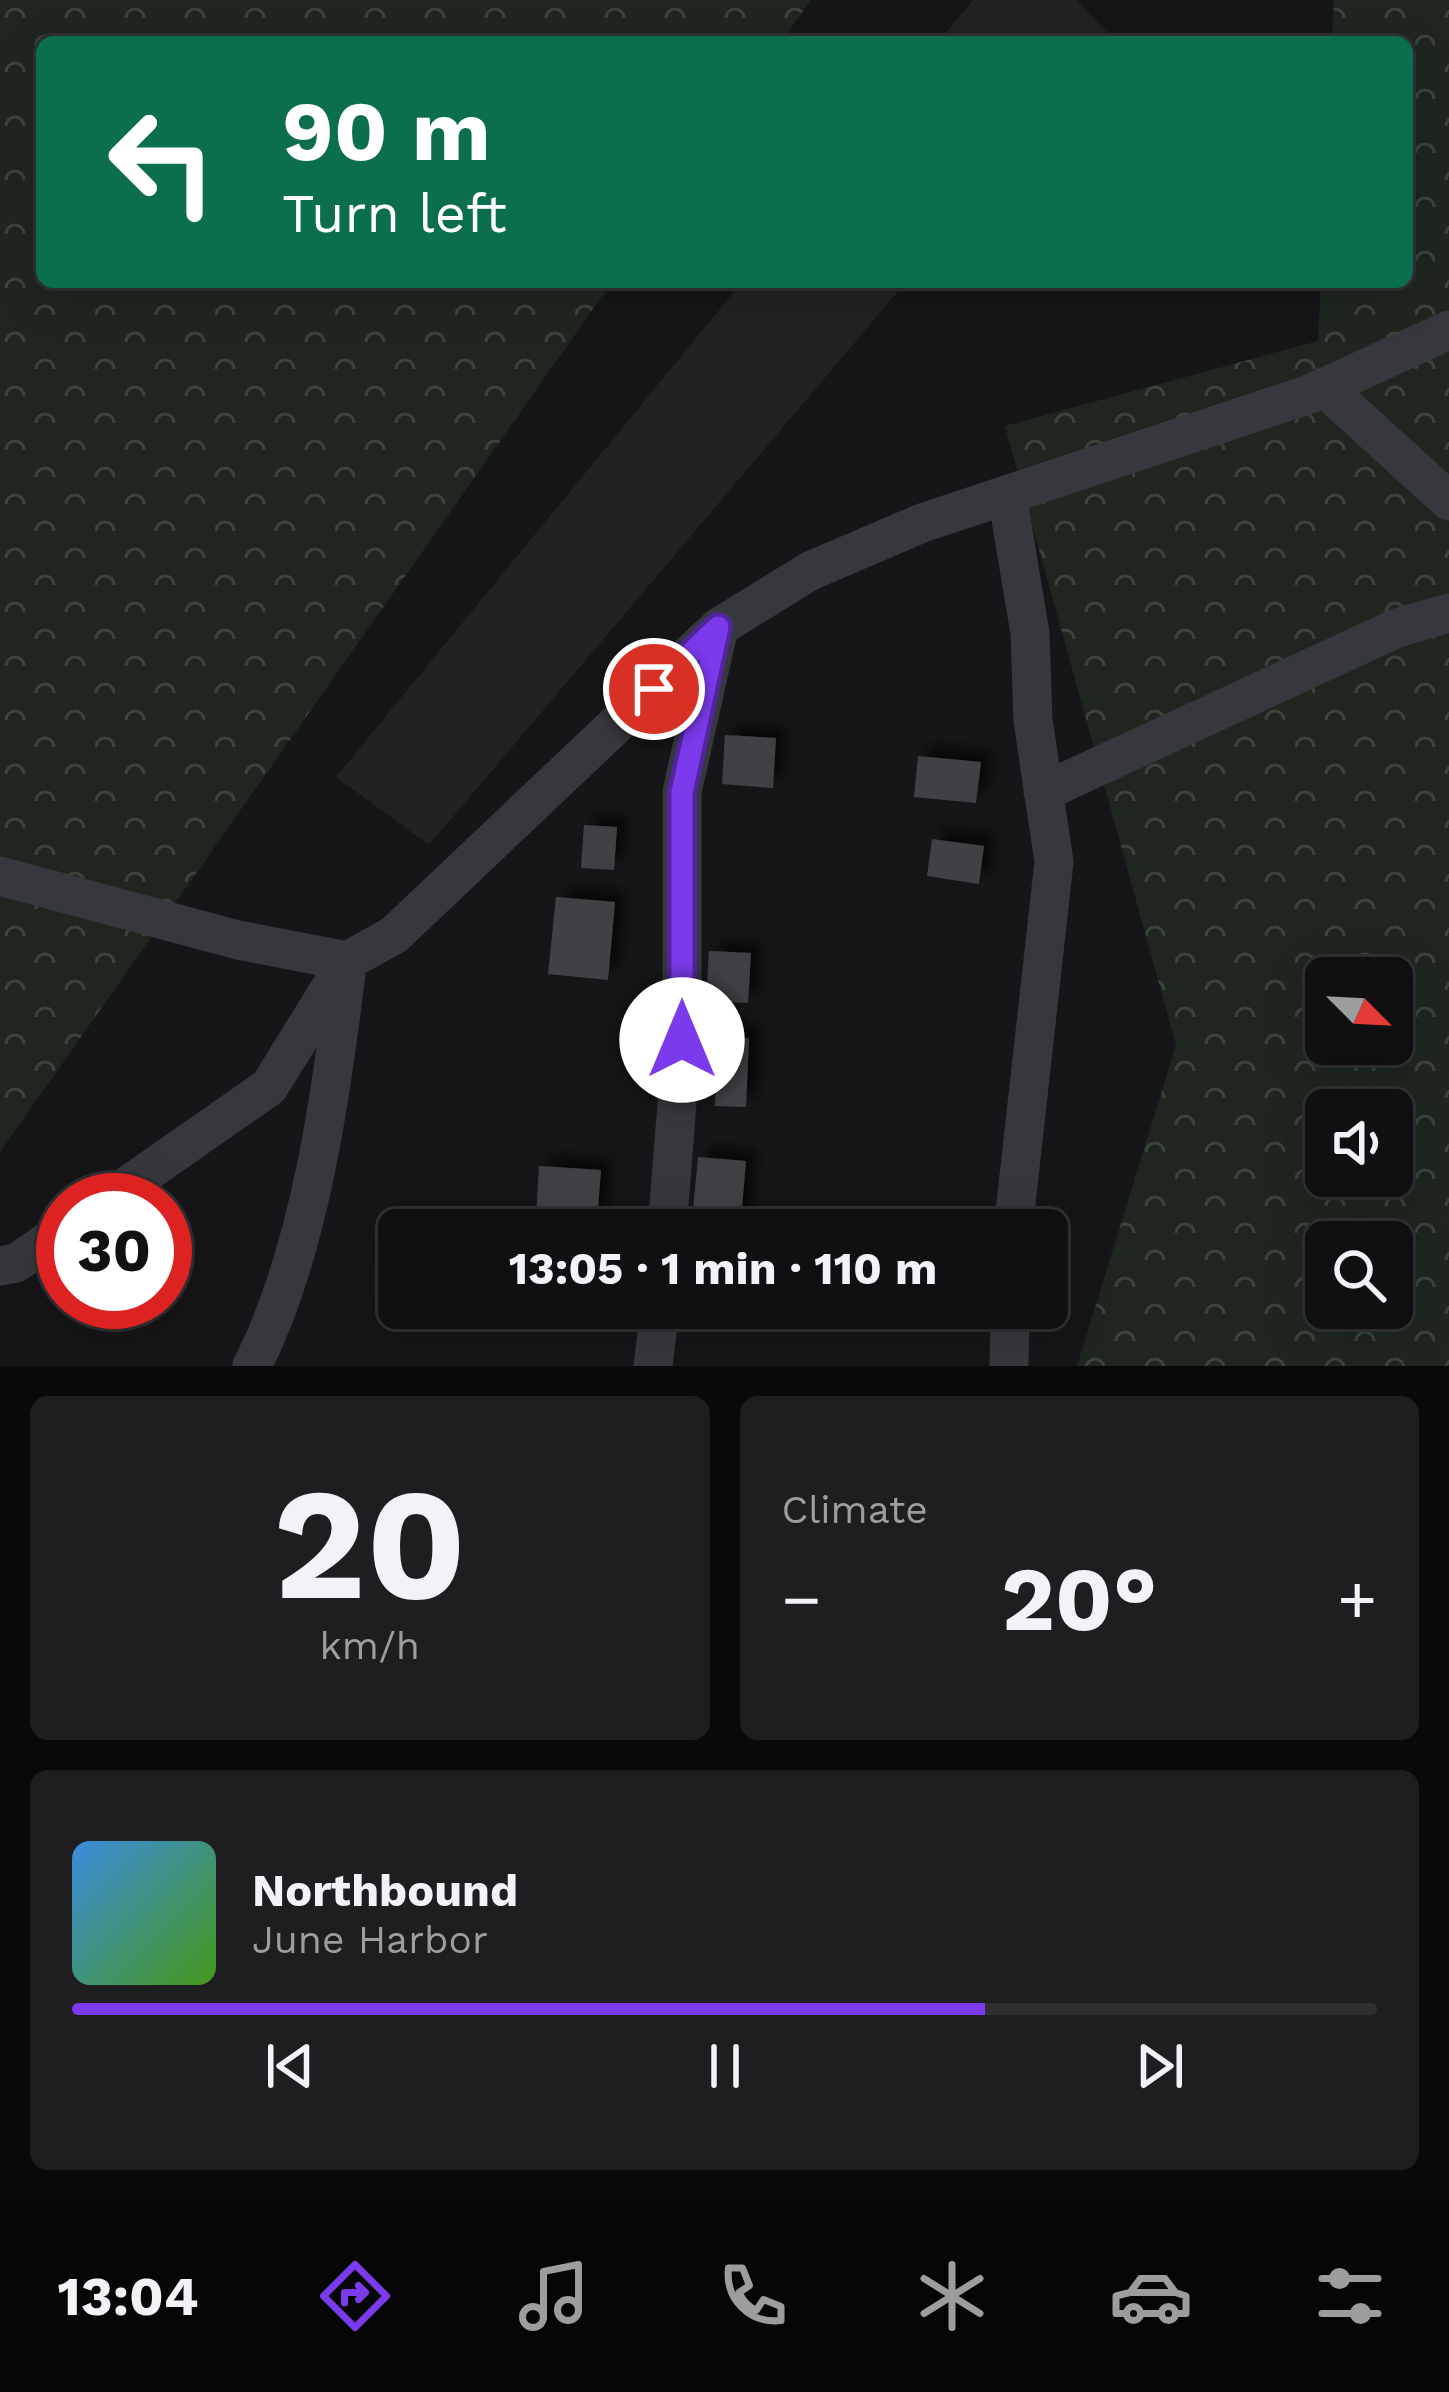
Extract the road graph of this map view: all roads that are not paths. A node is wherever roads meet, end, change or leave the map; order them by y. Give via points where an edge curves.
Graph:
1 (1449, 329) edge
2 (1324, 387) junction
3 (1007, 495) junction
4 (1449, 501) edge
5 (1449, 613) edge
6 (718, 627) junction
7 (1043, 792) junction
8 (0, 876) edge
9 (347, 962) junction
10 (146, 1173) edge
11 (669, 1209) edge
12 (1015, 1209) edge
13 (36, 1249) edge
14 (0, 1266) edge
15 (657, 1329) edge
16 (1010, 1329) edge
17 (269, 1360) edge
18 (653, 1366) edge
19 (1009, 1366) edge

1 - 2 street
2 - 3 street
2 - 4 street
3 - 6 street via 810,571
3 - 7 street via 1030,633
5 - 7 street via 1397,628
6 - 9 street via 394,934
6 - 11 street via 682,792 682,1040
7 - 12 street via 1054,862
8 - 9 street
9 - 10 street via 269,1087
9 - 17 street via 322,1137
13 - 14 street
15 - 18 street
16 - 19 street

